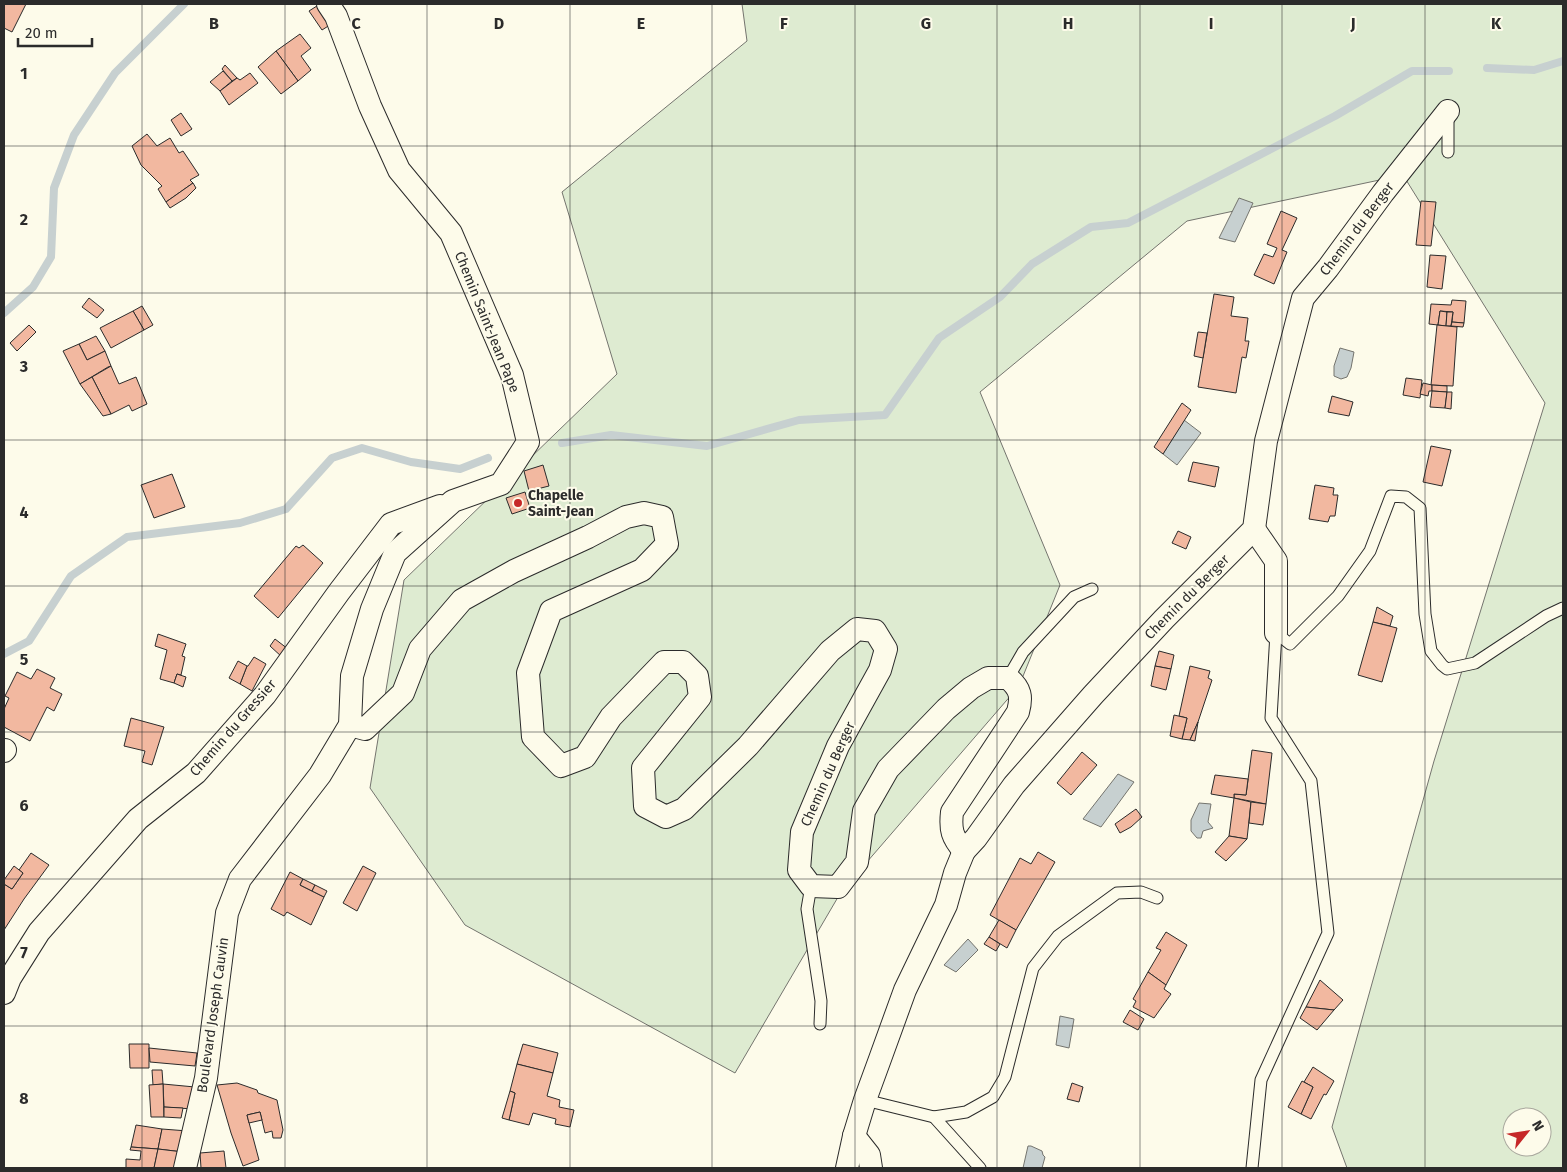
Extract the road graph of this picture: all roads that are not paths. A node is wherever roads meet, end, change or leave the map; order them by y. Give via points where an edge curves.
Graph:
1 (328, 4) edge
2 (1448, 111) joint
3 (1448, 152) dead end
4 (453, 502) junction
5 (1254, 529) junction
6 (1092, 589) dead end
7 (1563, 608) edge
8 (1276, 633) junction
9 (1008, 678) junction
10 (350, 725) junction
11 (964, 850) junction
12 (251, 866) joint
13 (811, 886) junction
14 (1157, 898) dead end
15 (4, 994) edge
16 (820, 1024) dead end
17 (865, 1100) junction
18 (934, 1117) junction
19 (854, 1136) junction
20 (185, 1168) edge
21 (847, 1168) edge
22 (871, 1168) edge
23 (980, 1168) edge
24 (1252, 1168) edge

1 - 4 street, Chemin Saint-Jean Pape via 336,16 370,106 399,170 451,233 512,375 523,416 528,442 502,484
2 - 3 lane
2 - 5 street, Chemin du Berger via 1304,298 1266,441
4 - 10 street, Chemin Saint-Jean Pape via 395,553 372,609 352,676
4 - 15 street, Chemin du Gressier via 391,524 265,695 196,772 138,819 39,932
5 - 8 street via 1276,561
5 - 11 street, Chemin du Berger via 1093,695 1014,785
6 - 9 lane via 1074,597 1023,652
7 - 8 lane via 1475,663 1448,669 1431,650 1424,614 1420,508 1406,497 1391,496 1370,551 1338,596 1290,644
8 - 24 lane via 1271,718 1311,780 1328,933 1261,1080
9 - 11 street via 1015,684 1021,699 1018,712 952,812 950,827
9 - 13 street via 988,678 971,688 946,708 888,769 864,811 857,862 838,887
10 - 12 street, Chemin Saint-Jean Pape via 320,775
10 - 13 street, Chemin du Berger via 365,729 403,693 420,649 462,600 626,517 644,513 662,517 667,544 642,570 551,611 528,673 533,737 561,766 585,757 611,716 664,662 683,662 697,676 700,698 643,768 645,806 666,817 684,809 748,746 830,651 857,629 875,631 886,649 880,670 838,746 802,832 799,870
11 - 17 street via 946,905 905,990
12 - 20 street, Boulevard Joseph Cauvin via 240,879 227,913 206,1078
13 - 16 lane via 807,909 821,1001
14 - 18 lane via 1141,892 1117,893 1058,936 1033,968 1005,1077 993,1097 966,1112
17 - 18 lane
17 - 19 street
18 - 23 lane
19 - 21 street
19 - 22 street via 869,1155

